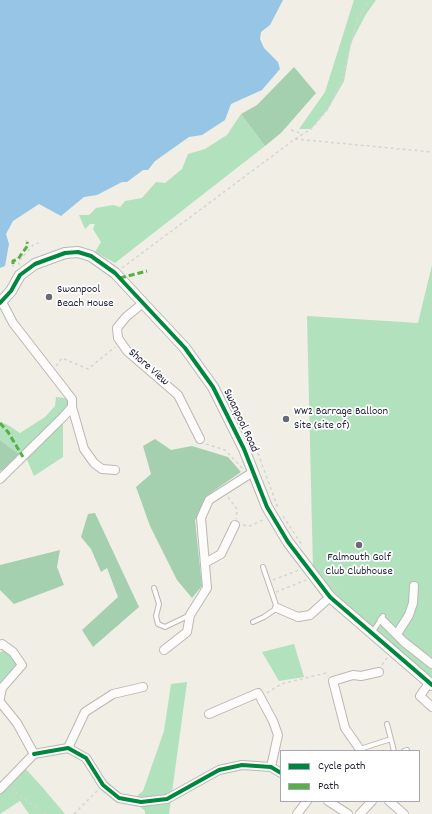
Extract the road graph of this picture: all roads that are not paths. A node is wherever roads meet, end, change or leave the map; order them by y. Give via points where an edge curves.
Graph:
1 (1, 302) edge
2 (144, 303) junction
3 (72, 408) junction
4 (203, 442) road end
5 (115, 470) dead end
6 (250, 474) junction
7 (0, 479) edge
8 (235, 525) road end
9 (205, 562) junction
10 (263, 566) dead end
11 (414, 586) dead end
12 (154, 588) dead end
13 (330, 597) junction
14 (277, 608) junction
15 (190, 615) junction
16 (383, 618) joint
17 (253, 622) dead end
18 (371, 634) junction
19 (397, 634) junction
20 (0, 645) edge
21 (164, 650) dead end
22 (432, 664) edge
23 (379, 672) road end
24 (431, 684) edge
25 (143, 687) dead end
26 (0, 698) edge
27 (0, 702) edge
28 (432, 707) edge
29 (209, 714) dead end
30 (387, 724) dead end
31 (391, 739) junction
32 (68, 748) junction
33 (360, 750) edge
34 (394, 750) edge
35 (34, 754) junction
36 (271, 767) junction
37 (280, 772) edge
38 (3, 786) edge
39 (306, 802) edge
40 (330, 802) edge
41 (371, 802) edge
42 (391, 802) edge
43 (297, 814) edge
44 (348, 814) edge
45 (360, 814) edge
46 (404, 814) edge

1 - 2 street, Swanpool Road via 12,291 20,275 35,264 53,256 78,252 91,256 115,273
1 - 3 street via 13,323 72,399
2 - 4 street, Shore View via 117,328 118,338 127,351 178,395
2 - 6 street, Swanpool Road via 185,348 213,387
3 - 5 street via 84,449 102,469
3 - 7 street
6 - 9 street via 209,500 201,518
6 - 13 street, Swanpool Road via 288,542
8 - 9 street via 221,554
9 - 15 street via 207,588
10 - 14 lane
11 - 19 street via 409,615
12 - 15 lane via 158,604 156,620 162,626 165,627
13 - 14 street via 310,615 298,617
13 - 18 street, Swanpool Road
14 - 17 lane
15 - 21 street via 187,632
16 - 18 lane
16 - 19 street
18 - 24 street, Swanpool Road
19 - 22 street
20 - 26 street via 13,652 22,664 2,688
23 - 33 street via 353,675 333,681 346,728
24 - 28 street via 420,696
25 - 32 street via 113,694 85,712
27 - 35 street via 17,723
29 - 36 street via 258,693 274,720 278,735
30 - 31 lane
31 - 33 lane
31 - 34 lane
32 - 35 street
32 - 36 street via 86,758 103,785 118,798 141,802 167,799 219,770 242,765
35 - 38 street
36 - 37 street
39 - 43 street
40 - 44 street
41 - 45 street
42 - 46 street

